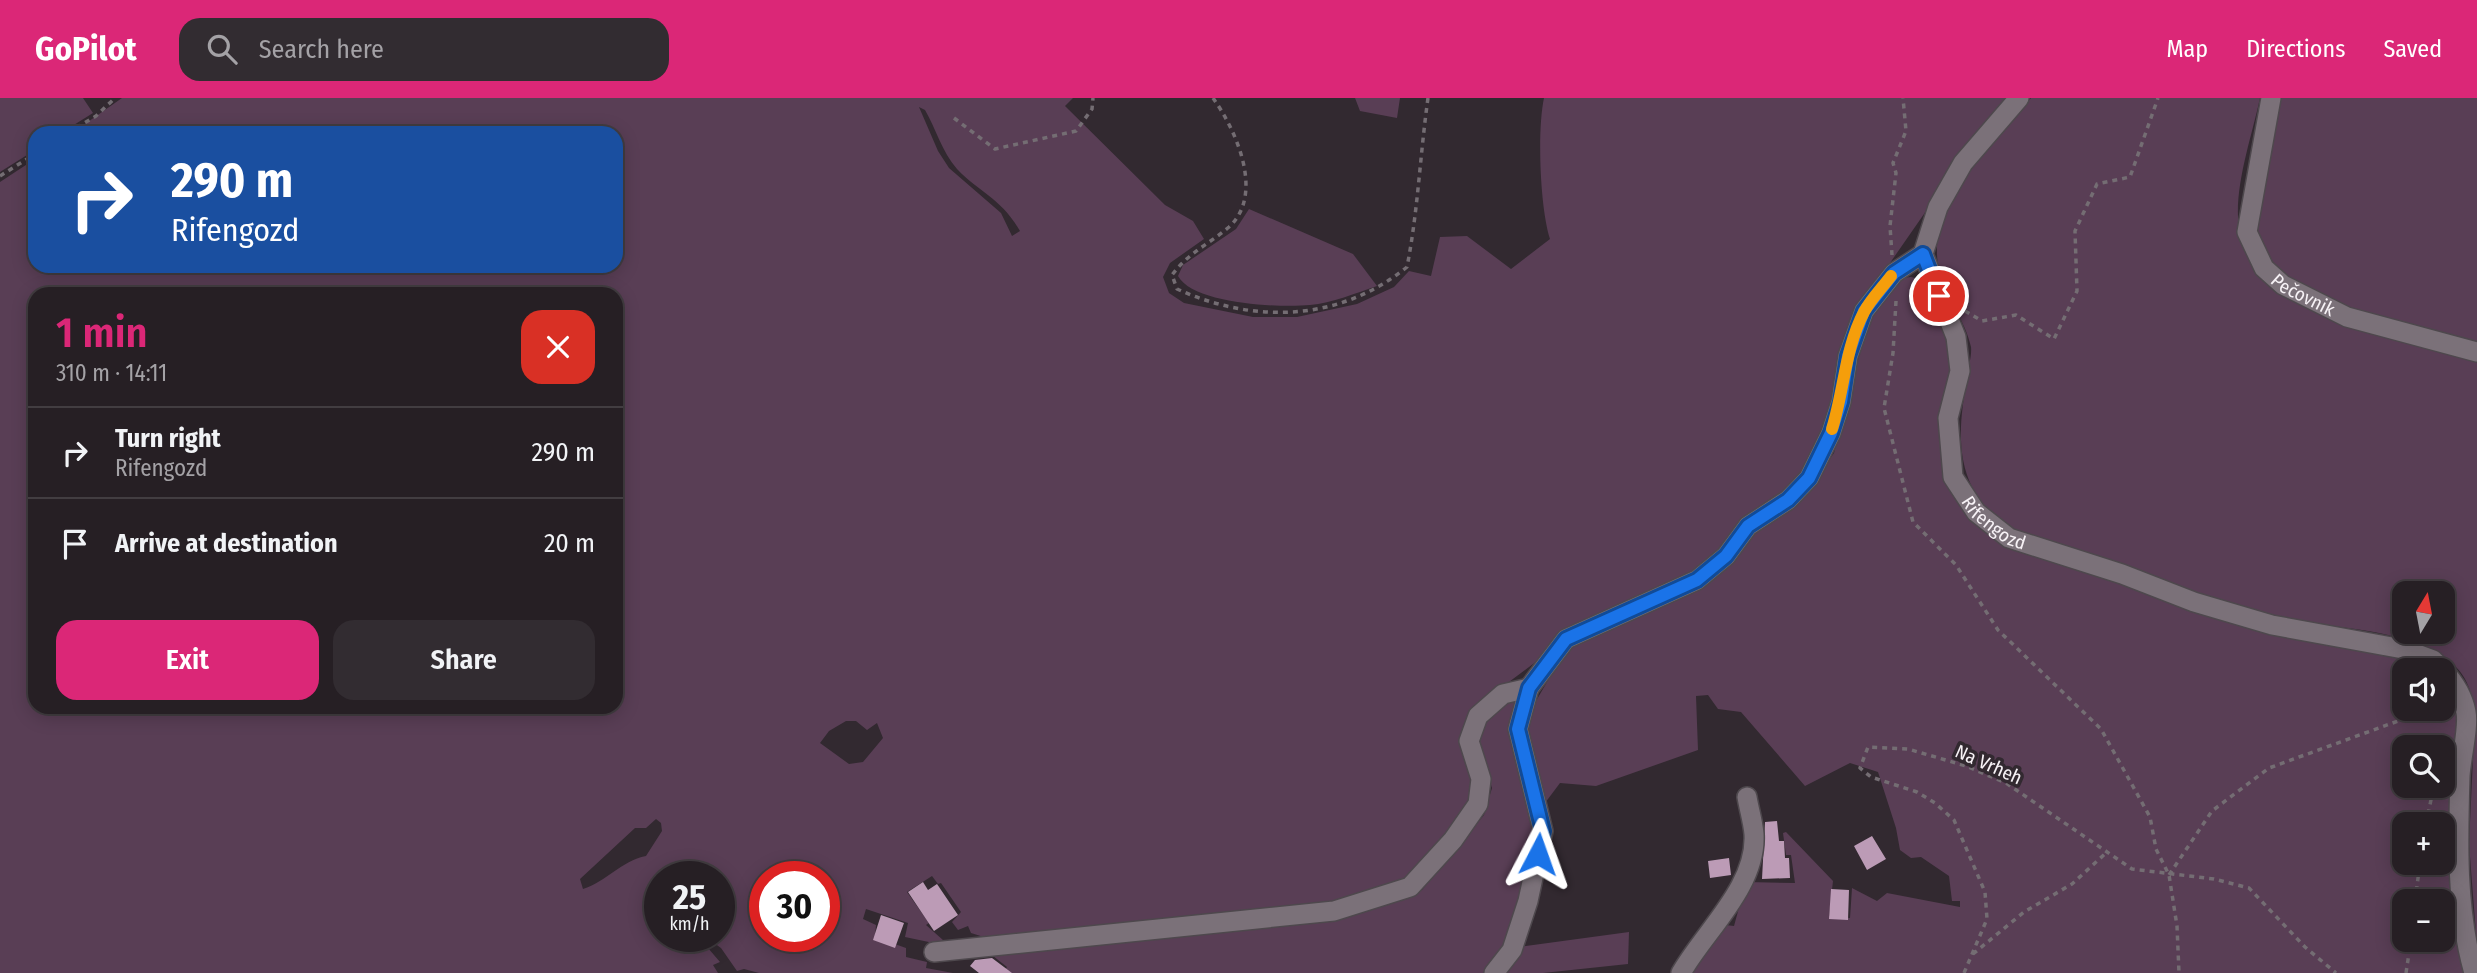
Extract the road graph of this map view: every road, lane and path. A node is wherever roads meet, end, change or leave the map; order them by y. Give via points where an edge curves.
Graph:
1 (115, 98) edge
2 (1093, 98) edge
3 (1213, 98) edge
4 (1428, 98) edge
5 (1903, 98) edge
6 (2019, 98) edge
7 (2158, 98) edge
8 (2271, 98) edge
9 (954, 118) dead end
10 (80, 126) edge
11 (28, 158) edge
12 (0, 176) edge
13 (1923, 254) junction
14 (1894, 273) junction
15 (1939, 296) junction
16 (2477, 352) edge
17 (2428, 658) edge
18 (2455, 684) edge
19 (1529, 688) junction
20 (2398, 721) edge
21 (1747, 797) dead end
22 (2107, 852) junction
23 (2169, 875) junction
24 (934, 952) dead end
25 (2409, 952) edge
26 (1971, 956) junction
27 (1494, 973) edge
28 (1681, 973) edge
29 (1964, 973) edge
30 (2179, 973) edge
31 (2336, 973) edge
32 (2406, 973) edge
33 (2474, 973) edge

1 - 10 path
2 - 9 path via 1076,131 995,149
3 - 4 path via 1224,112 1246,168 1243,203 1230,225 1186,256 1171,275 1177,289 1203,301 1282,314 1343,303 1386,284 1407,267
5 - 14 path via 1906,131 1893,163 1896,173 1891,201
6 - 13 street via 1963,163 1938,206
7 - 15 path via 2130,177 2097,184 2075,231 2077,291 2054,339 2016,315 1982,321
8 - 16 street, Pečovnik via 2247,232 2264,268 2283,285 2347,317
11 - 12 path
13 - 14 street
13 - 15 street, Rifengozd
14 - 19 street via 1864,311 1848,356 1831,433 1809,478 1788,500 1748,526 1726,556 1697,580 1566,639
14 - 23 path via 1893,353 1884,408 1913,522 1956,565 1998,630 2101,729 2150,817 2156,849
15 - 17 street, Rifengozd via 1956,337 1960,371 1948,418 1953,477 1976,512 2009,538 2272,625 2403,649
18 - 33 street, Rifengozd via 2467,713 2458,843
19 - 24 street via 1503,694 1478,716 1469,741 1482,779 1478,804 1410,887 1334,911
19 - 27 street via 1518,729 1543,831 1512,950
20 - 23 path via 2269,768 2212,811
21 - 28 street via 1754,836 1745,874
22 - 23 path, Na Vrheh via 2132,869
22 - 26 path via 2072,884 2024,912
22 - 26 path, Na Vrheh via 2006,783 1908,749 1868,747 1860,768 1871,777 1917,792 1954,820 1985,892 1987,919
23 - 30 path
23 - 31 path, Na Vrheh via 2249,888
25 - 32 path
26 - 29 path, Na Vrheh

